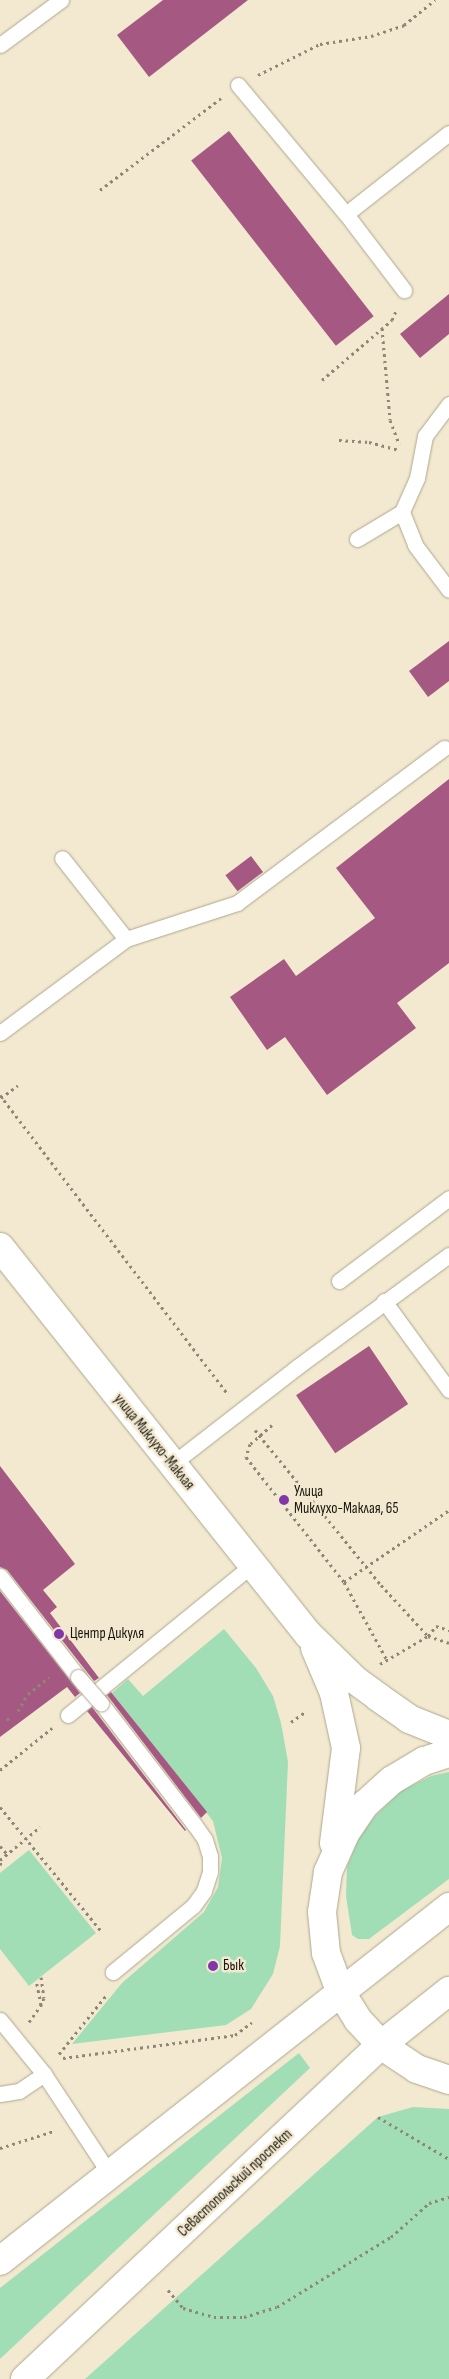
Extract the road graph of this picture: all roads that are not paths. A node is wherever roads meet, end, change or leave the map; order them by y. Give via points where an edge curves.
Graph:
1 (61, 0) edge
2 (0, 45) edge
3 (238, 85) road end
4 (449, 133) edge
5 (346, 214) junction
6 (404, 290) road end
7 (449, 404) edge
8 (402, 512) junction
9 (357, 540) dead end
10 (449, 590) edge
11 (444, 748) dead end
12 (62, 858) dead end
13 (126, 939) junction
14 (0, 1033) edge
15 (449, 1198) edge
16 (0, 1247) edge
17 (449, 1255) edge
18 (339, 1281) dead end
19 (384, 1302) junction
20 (447, 1383) edge
21 (172, 1464) junction
22 (253, 1564) junction
23 (0, 1576) edge
24 (309, 1636) junction
25 (68, 1715) road end
26 (449, 1735) edge
27 (449, 1753) edge
28 (328, 1872) junction
29 (449, 1907) edge
30 (113, 1972) dead end
31 (449, 1991) edge
32 (340, 1992) junction
33 (0, 2020) edge
34 (381, 2045) junction
35 (44, 2074) junction
36 (449, 2080) edge
37 (0, 2094) edge
38 (109, 2173) junction
39 (0, 2261) edge
40 (25, 2379) edge

1 - 2 lane
3 - 5 lane
4 - 5 lane
5 - 6 lane
7 - 8 lane via 425,436 417,478
8 - 9 lane
8 - 10 lane via 416,544
11 - 13 lane via 237,903
12 - 13 lane
13 - 14 lane
15 - 18 lane
16 - 21 main road, улица Миклухо-Маклая
17 - 19 lane
19 - 20 lane
19 - 21 lane
21 - 22 main road, улица Миклухо-Маклая
22 - 24 main road, улица Миклухо-Маклая
22 - 25 lane
23 - 30 lane, bridge via 194,1824 205,1840 210,1856 208,1878 193,1906
24 - 26 main road, улица Миклухо-Маклая via 354,1680 409,1719
24 - 28 main road, улица Миклухо-Маклая via 334,1693 346,1748 340,1812
27 - 28 main road via 424,1761 392,1780 365,1804 345,1834
28 - 32 main road via 322,1912 326,1952
29 - 32 main road
31 - 34 main road, Севастопольский проспект
32 - 34 main road via 358,2020
32 - 38 main road
33 - 35 lane
34 - 36 main road via 417,2068
34 - 40 main road, Севастопольский проспект
35 - 37 lane via 19,2091
35 - 38 lane
38 - 39 main road

